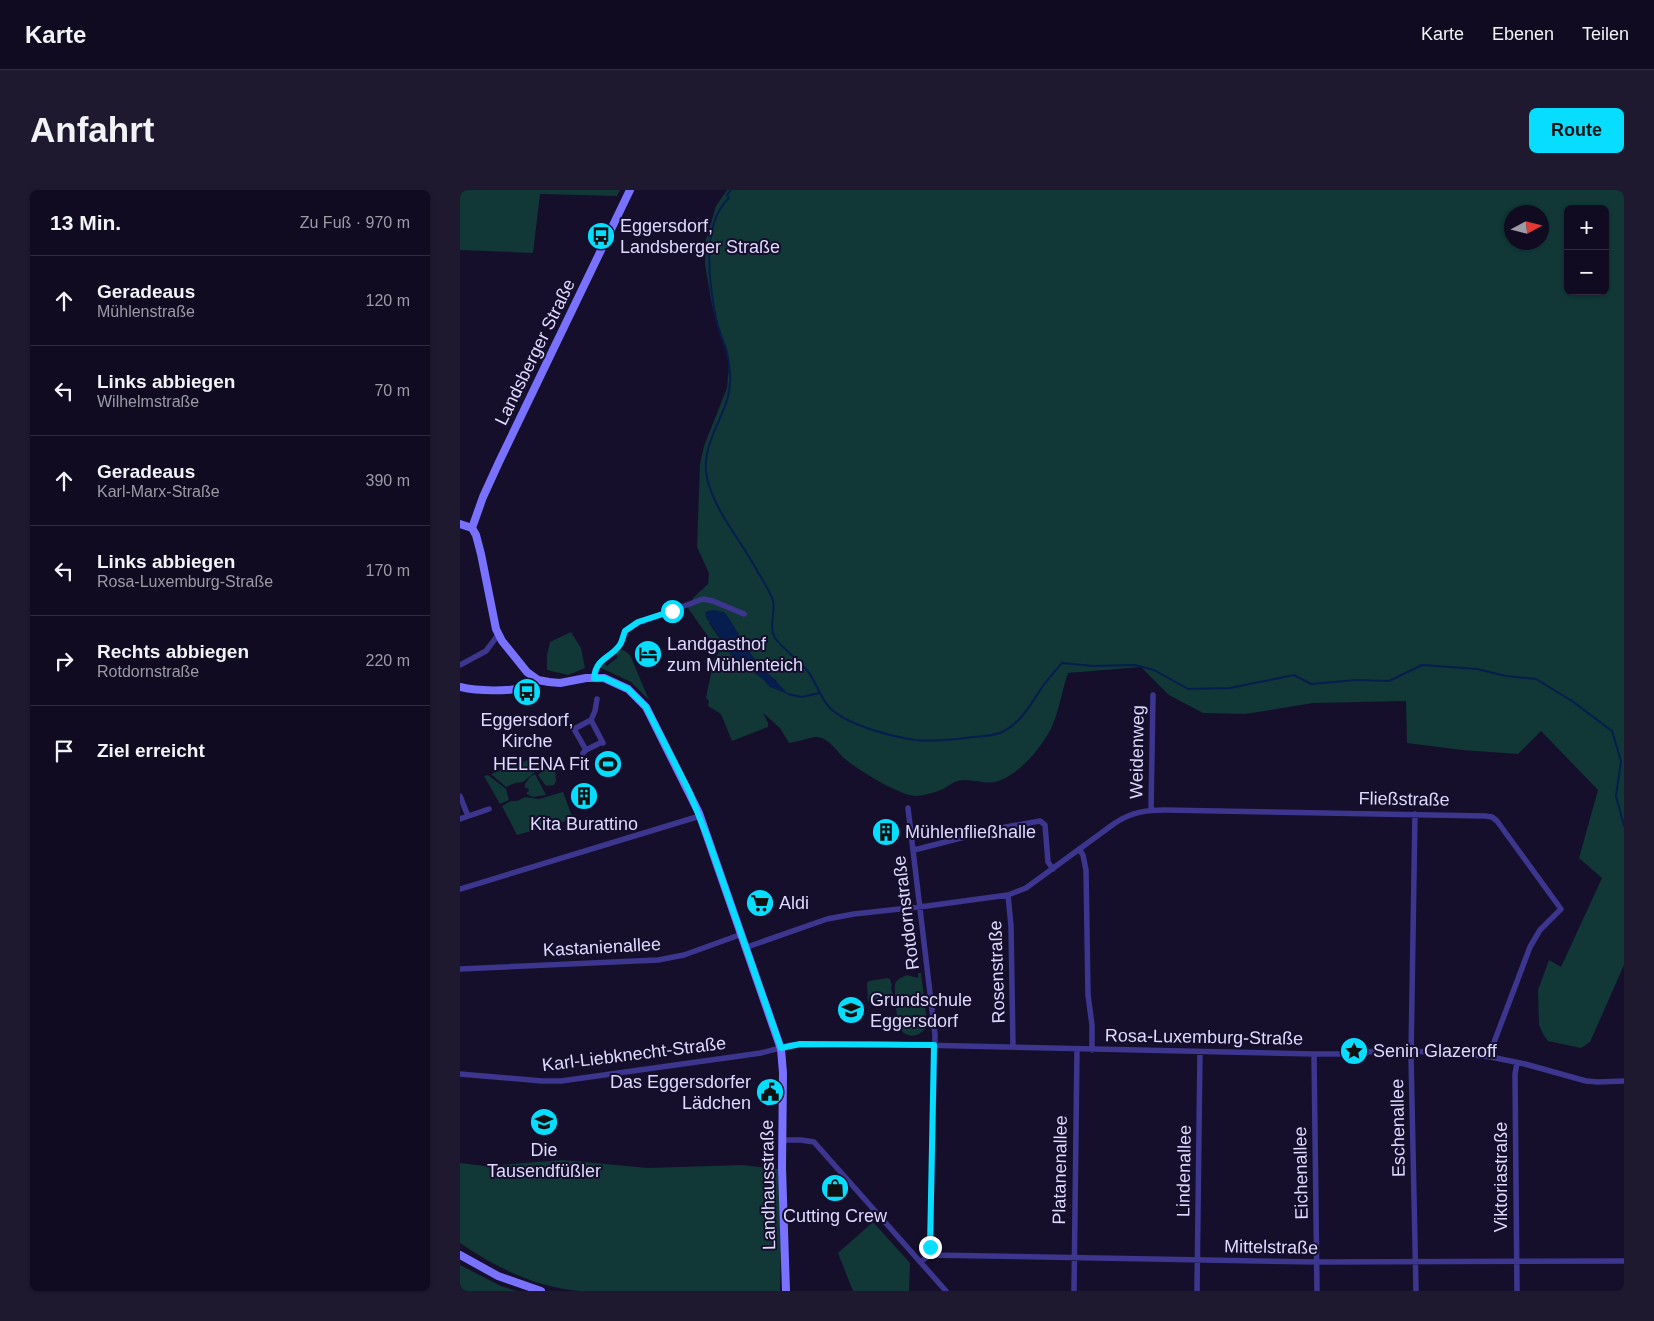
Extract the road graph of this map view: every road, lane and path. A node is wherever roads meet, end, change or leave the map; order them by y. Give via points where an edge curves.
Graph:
1 (630, 190) edge
2 (460, 524) edge
3 (472, 528) junction
4 (744, 614) dead end
5 (498, 635) junction
6 (460, 665) edge
7 (594, 678) junction
8 (538, 680) junction
9 (460, 687) edge
10 (1153, 695) dead end
11 (597, 699) dead end
12 (591, 720) junction
13 (460, 796) edge
14 (908, 808) dead end
15 (489, 810) dead end
16 (1151, 810) junction
17 (1415, 814) junction
18 (468, 816) junction
19 (700, 816) junction
20 (460, 819) edge
21 (1079, 849) junction
22 (914, 850) junction
23 (1052, 868) junction
24 (460, 889) edge
25 (1008, 895) junction
26 (920, 907) junction
27 (742, 934) junction
28 (747, 947) junction
29 (460, 969) edge
30 (934, 1045) junction
31 (1013, 1047) junction
32 (781, 1048) junction
33 (1077, 1050) junction
34 (1092, 1050) junction
35 (1200, 1052) junction
36 (1412, 1052) junction
37 (1314, 1054) junction
38 (1491, 1057) junction
39 (1517, 1063) junction
40 (460, 1074) edge
41 (1624, 1081) edge
42 (782, 1140) junction
43 (460, 1255) edge
44 (930, 1255) junction
45 (1074, 1258) junction
46 (1197, 1260) junction
47 (1624, 1260) edge
48 (920, 1262) junction
49 (1317, 1262) junction
50 (1517, 1262) junction
51 (1415, 1263) junction
52 (541, 1291) edge
53 (786, 1291) edge
54 (946, 1291) edge
55 (1074, 1291) edge
56 (1197, 1291) edge
57 (1318, 1291) edge
58 (1416, 1291) edge
59 (1517, 1291) edge

1 - 3 street, Landsberger Straße via 498,462
2 - 3 street
3 - 5 street
4 - 7 street via 703,599 638,622 625,631 620,646 598,664
5 - 6 street via 486,651
5 - 8 street via 527,672
7 - 8 street via 560,683
7 - 19 street, Landhausstraße via 604,678 628,689 646,707
8 - 9 street via 530,687 478,691
10 - 16 street, Weidenweg
11 - 12 street
12 - 12 street via 572,728 584,752 602,743
13 - 18 street
14 - 22 street, Rotdornstraße
15 - 18 street
16 - 17 street, Fließstraße
16 - 21 street, Fließstraße via 1125,816
17 - 36 street, Eschenallee
17 - 38 street, Fließstraße via 1492,817 1561,908 1540,930 1530,947
18 - 20 street
19 - 24 street
19 - 27 street, Landhausstraße
21 - 23 street, Fließstraße
21 - 34 street via 1084,855 1086,870
22 - 23 street via 1040,821 1045,825 1048,862
22 - 26 street, Rotdornstraße
23 - 25 street, Fließstraße via 1026,888
25 - 26 street, Fließstraße
25 - 31 street, Rosenstraße
26 - 28 street, Fließstraße via 827,919
26 - 30 street, Rotdornstraße
27 - 28 street, Landhausstraße
27 - 29 street, Kastanienallee via 658,960
28 - 32 street, Landhausstraße
30 - 31 street, Rosa-Luxemburg-Straße
30 - 32 street, Rosa-Luxemburg-Straße via 827,1044
30 - 44 street, Rotdornstraße
31 - 33 street, Rosa-Luxemburg-Straße
32 - 40 street, Karl-Liebknecht-Straße via 561,1081
32 - 42 street, Landhausstraße
33 - 34 street, Rosa-Luxemburg-Straße
33 - 45 street, Platanenallee
34 - 35 street, Rosa-Luxemburg-Straße
35 - 37 street, Rosa-Luxemburg-Straße
35 - 46 street, Lindenallee
36 - 37 street, Rosa-Luxemburg-Straße via 1384,1050
36 - 38 street, Rosa-Luxemburg-Straße
36 - 51 street, Eschenallee
37 - 49 street, Eichenallee
38 - 39 street, Rosa-Luxemburg-Straße
39 - 41 street, Rosa-Luxemburg-Straße via 1586,1081
39 - 50 street, Viktoriastraße
42 - 48 street via 814,1142
42 - 53 street, Landhausstraße
43 - 52 street via 498,1276
44 - 45 street, Mittelstraße
44 - 48 street
45 - 46 street, Mittelstraße
45 - 55 street, Platanenallee
46 - 49 street, Mittelstraße
46 - 56 street, Lindenallee
47 - 50 street, Mittelstraße
48 - 54 street
49 - 51 street, Mittelstraße
49 - 57 street, Eichenallee
50 - 51 street, Mittelstraße
50 - 59 street, Viktoriastraße
51 - 58 street, Eschenallee

